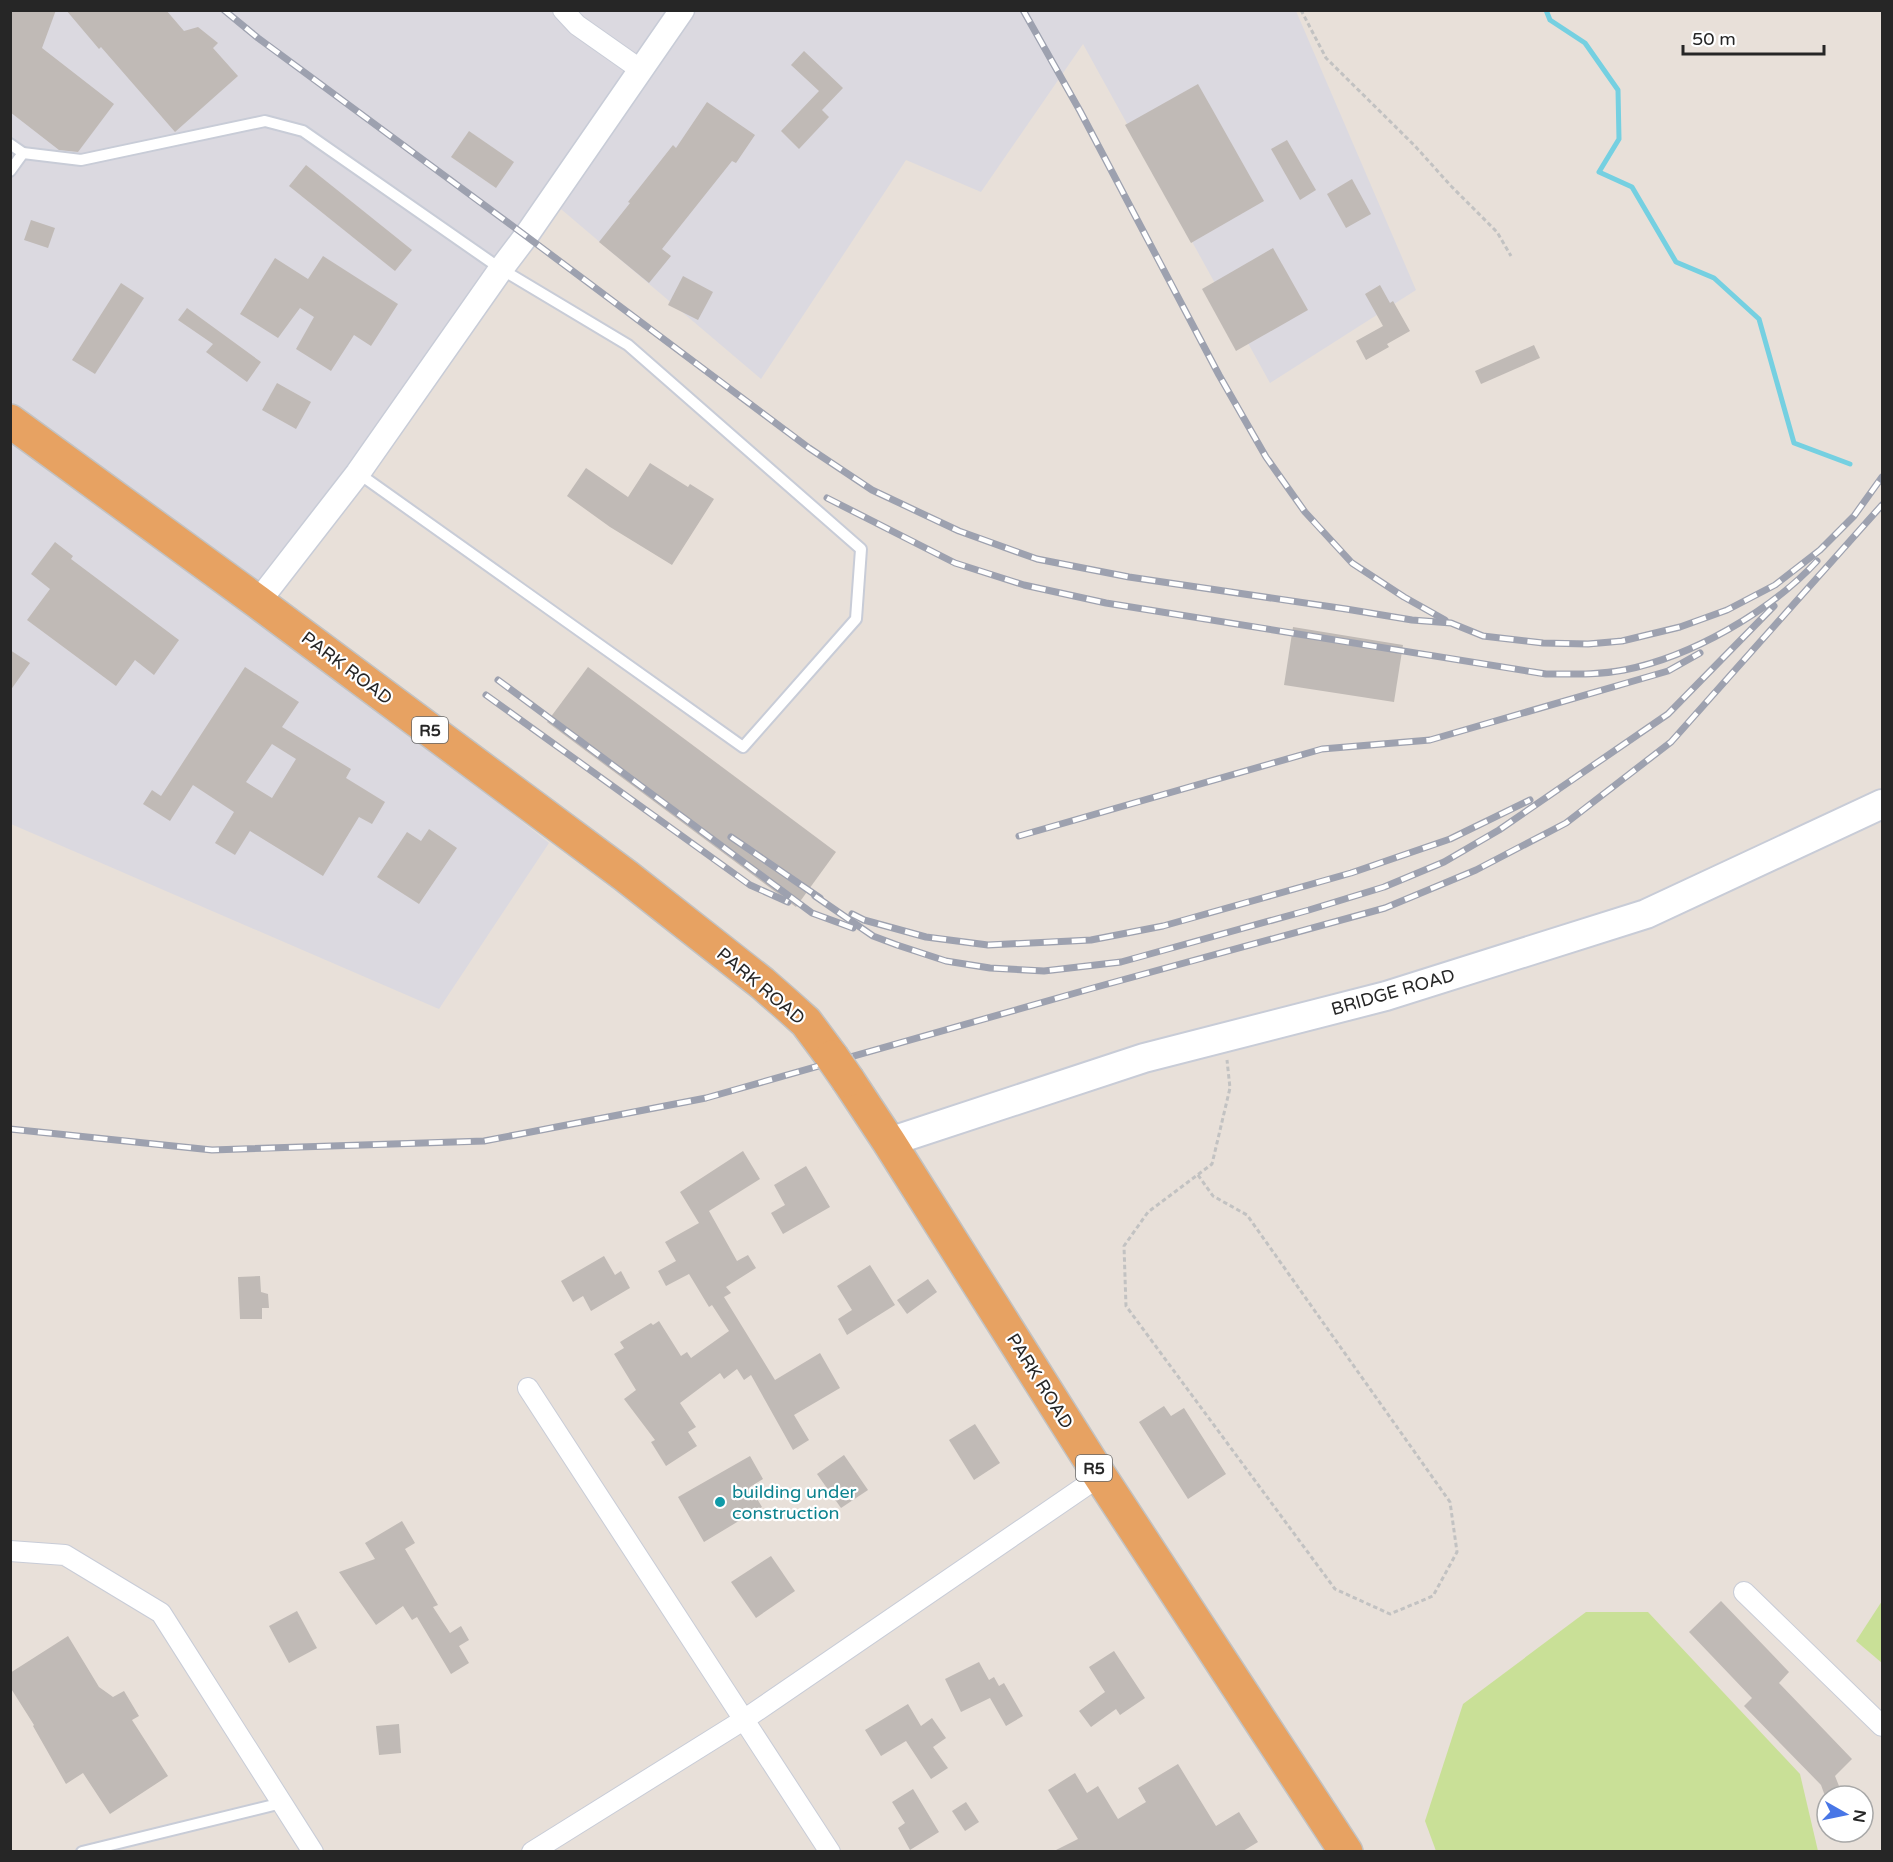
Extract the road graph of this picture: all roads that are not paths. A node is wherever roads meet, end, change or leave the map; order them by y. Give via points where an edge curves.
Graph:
1 (563, 10) edge
2 (682, 10) edge
3 (641, 70) junction
4 (10, 144) edge
5 (23, 153) junction
6 (10, 171) edge
7 (501, 269) junction
8 (10, 421) edge
9 (358, 472) junction
10 (258, 602) junction
11 (1882, 804) edge
12 (889, 1142) junction
13 (528, 1388) dead end
14 (1100, 1476) junction
15 (10, 1551) edge
16 (1744, 1592) dead end
17 (745, 1719) junction
18 (1882, 1726) edge
19 (282, 1803) junction
20 (82, 1851) edge
21 (313, 1851) edge
22 (532, 1851) edge
23 (830, 1851) edge
24 (1346, 1851) edge

1 - 3 street via 577,25
2 - 3 street
3 - 7 street
4 - 5 lane
5 - 6 lane
5 - 7 lane via 81,160 265,121 303,131
7 - 9 street
7 - 9 lane via 628,345 861,549 856,619 743,747
8 - 10 highway, PARK ROAD / R5
9 - 10 street
10 - 12 highway, PARK ROAD / R5 via 626,876 753,976 806,1022
11 - 12 main road, BRIDGE ROAD via 1646,914 1386,996 1144,1058
12 - 14 highway, PARK ROAD / R5
13 - 17 street
14 - 17 street
14 - 24 highway, PARK ROAD / R5
15 - 19 street via 65,1555 161,1613
16 - 18 street
17 - 22 street
17 - 23 street
19 - 20 lane
19 - 21 street

